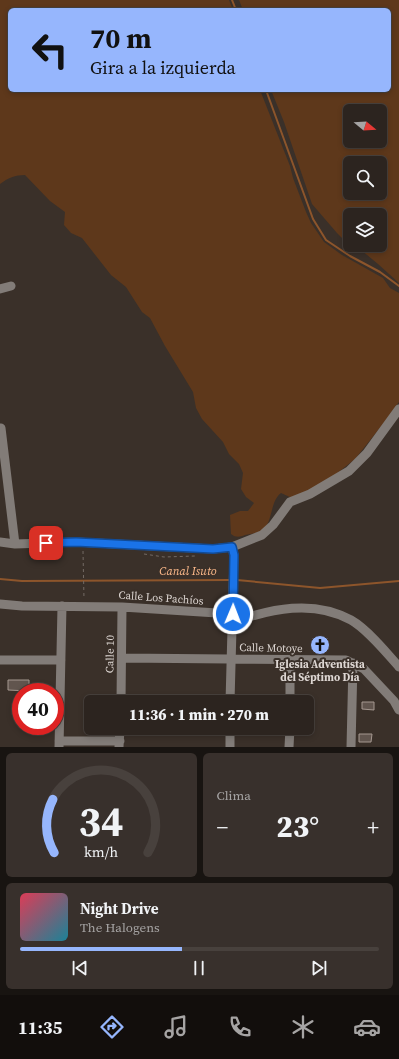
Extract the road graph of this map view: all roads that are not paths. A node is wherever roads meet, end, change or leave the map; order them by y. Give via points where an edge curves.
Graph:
1 (11, 286) dead end
2 (0, 289) edge
3 (399, 409) edge
4 (0, 428) edge
5 (2, 459) edge
6 (0, 542) edge
7 (15, 544) junction
8 (233, 551) junction
9 (0, 604) edge
10 (62, 606) junction
11 (122, 607) junction
12 (233, 618) junction
13 (122, 658) junction
14 (230, 659) junction
15 (0, 660) edge
16 (61, 660) junction
17 (290, 660) junction
18 (353, 663) junction
19 (399, 667) edge
20 (121, 695) edge
21 (230, 695) edge
22 (290, 695) edge
23 (399, 710) edge
24 (230, 735) edge
25 (290, 735) edge
26 (59, 744) edge
27 (120, 744) edge
28 (230, 747) edge
29 (289, 747) edge
30 (351, 747) edge

1 - 2 street
3 - 8 street via 349,471 310,494 290,502 262,535
4 - 5 street
5 - 7 street
6 - 7 street
7 - 8 street via 76,542
8 - 12 street
9 - 10 street, Calle Los Pachíos
10 - 11 street, Calle Los Pachíos
10 - 16 street
11 - 12 street, Calle Los Pachíos
11 - 13 street, Calle 10
12 - 14 street
12 - 19 street via 300,607 336,613 352,620 365,630
13 - 14 street, Calle Motoye
13 - 20 street, Calle 10
14 - 17 street, Calle Motoye
14 - 21 street
15 - 16 street
16 - 26 street
17 - 18 street, Calle Motoye via 346,660
17 - 22 street
18 - 23 street, Calle Motoye via 364,669 394,701
18 - 30 street
24 - 28 street
25 - 29 street
26 - 27 street

